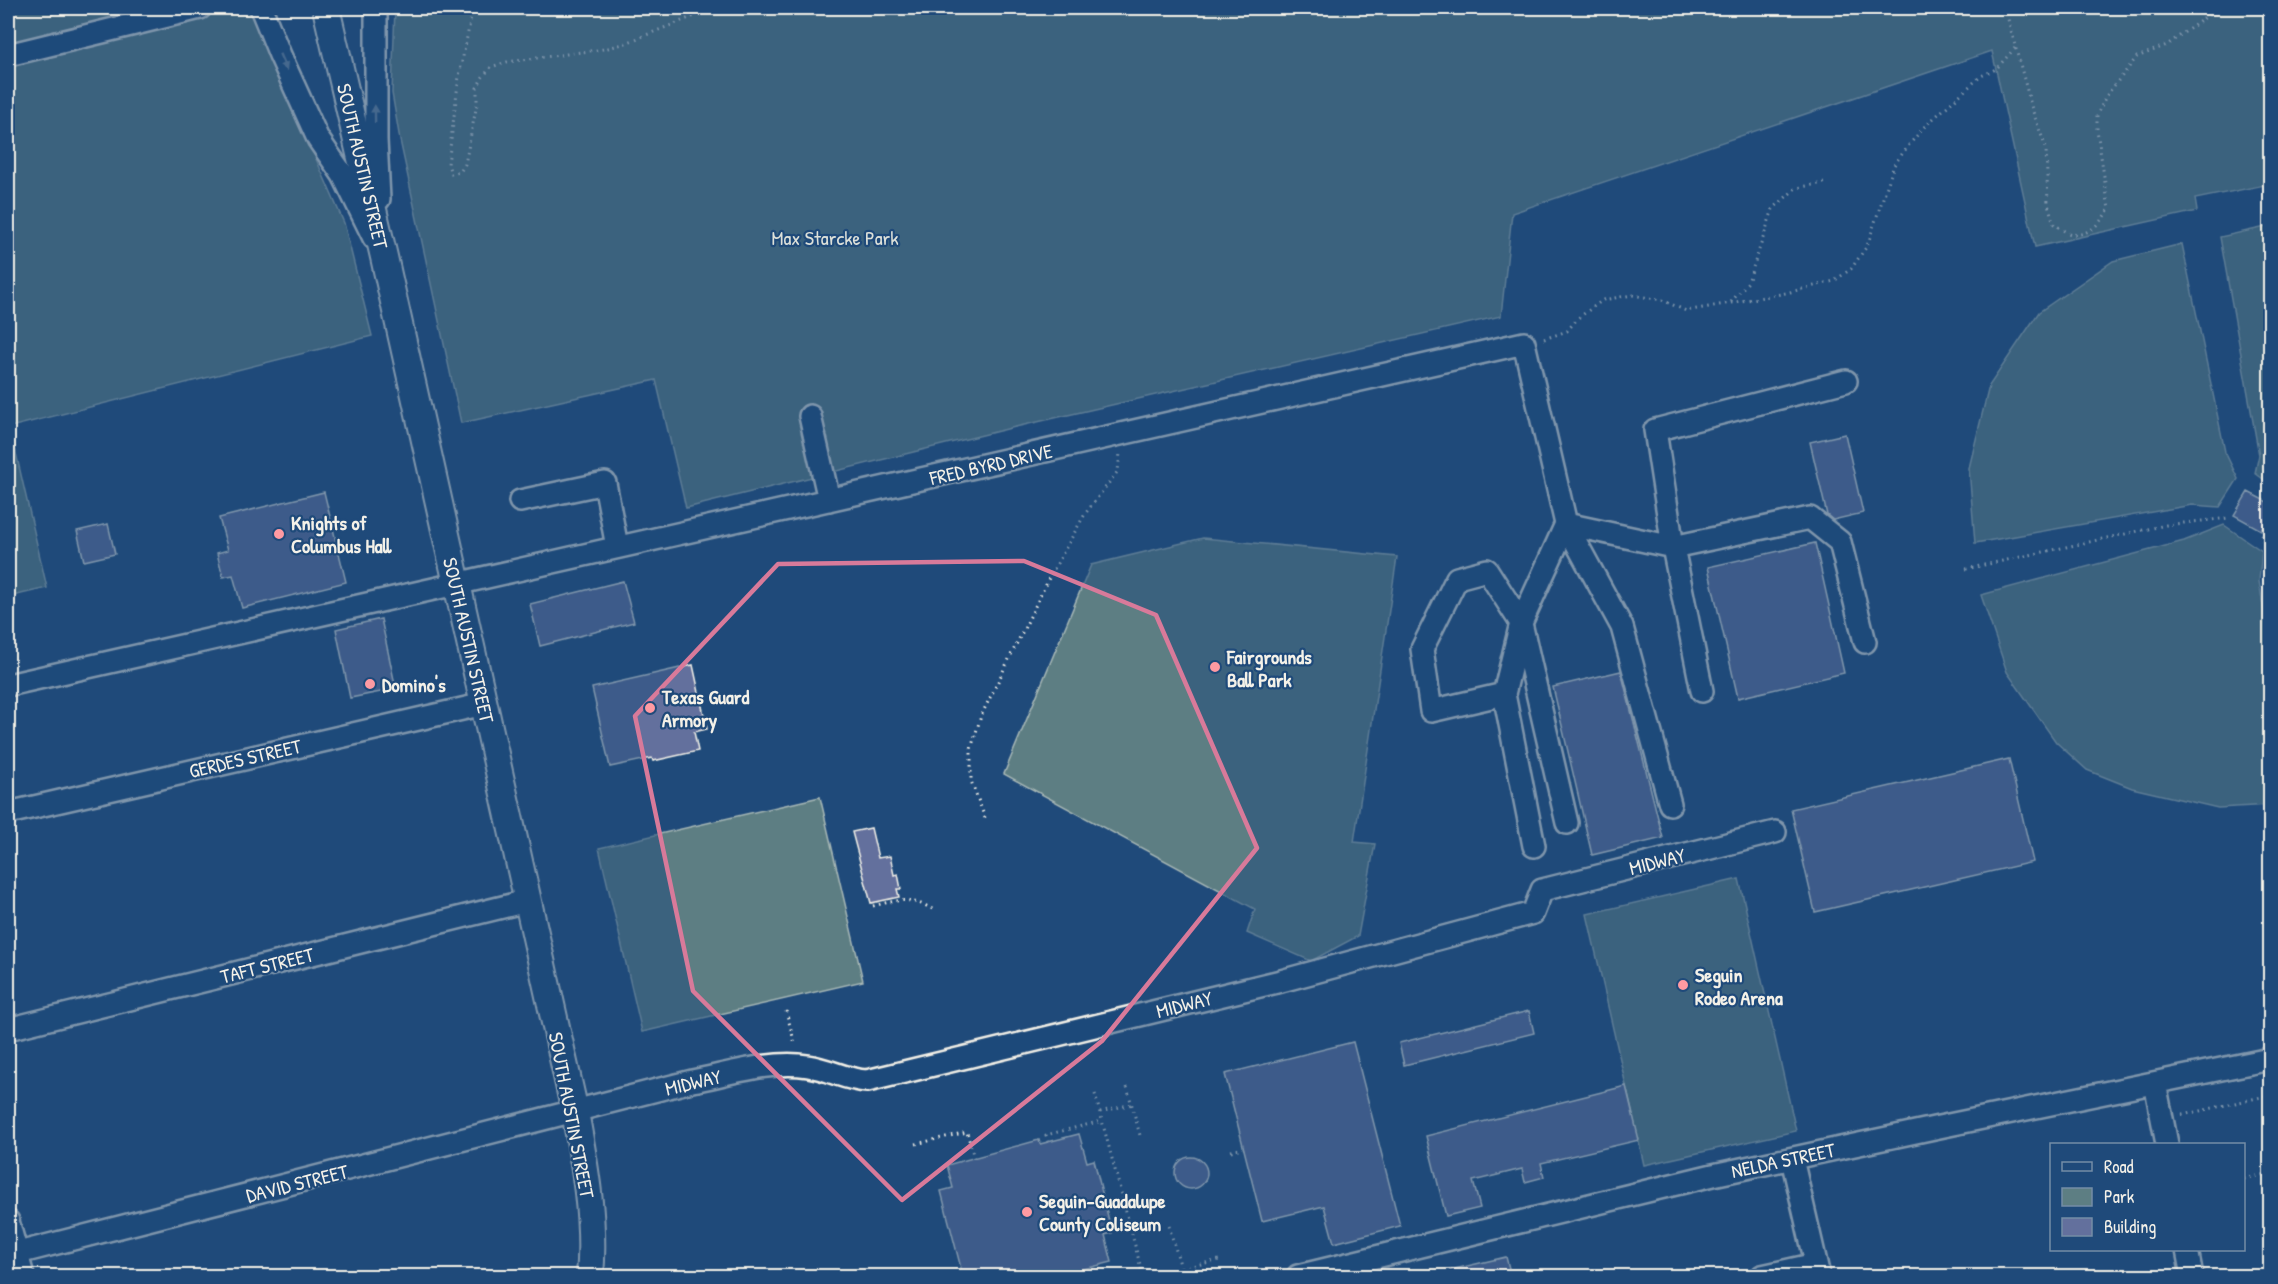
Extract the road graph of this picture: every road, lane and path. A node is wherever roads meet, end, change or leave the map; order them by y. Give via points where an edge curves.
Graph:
1 (51, 8) edge
2 (200, 8) edge
3 (261, 8) edge
4 (326, 8) edge
5 (375, 8) edge
6 (473, 8) edge
7 (715, 8) edge
8 (2005, 8) edge
9 (2223, 8) edge
10 (53, 19) dead end
11 (2014, 48) junction
12 (8, 55) edge
13 (1824, 183) dead end
14 (384, 257) junction
15 (1731, 302) junction
16 (1550, 338) dead end
17 (1846, 381) dead end
18 (810, 416) dead end
19 (1118, 436) junction
20 (829, 500) junction
21 (520, 501) dead end
22 (2229, 518) dead end
23 (1566, 524) junction
24 (2262, 534) dead end
25 (1673, 547) junction
26 (617, 548) junction
27 (1966, 569) dead end
28 (457, 584) junction
29 (2271, 584) edge
30 (1521, 623) junction
31 (1865, 642) dead end
32 (8, 685) edge
33 (1702, 691) dead end
34 (1504, 694) junction
35 (484, 704) junction
36 (1670, 804) dead end
37 (8, 813) edge
38 (985, 818) dead end
39 (1567, 823) dead end
40 (1775, 832) dead end
41 (1534, 846) dead end
42 (527, 901) junction
43 (873, 906) dead end
44 (936, 911) dead end
45 (786, 1011) dead end
46 (8, 1029) edge
47 (795, 1045) dead end
48 (2271, 1059) edge
49 (2155, 1083) junction
50 (1127, 1087) dead end
51 (1095, 1094) dead end
52 (2271, 1095) edge
53 (1132, 1104) junction
54 (575, 1112) junction
55 (1100, 1112) junction
56 (2162, 1120) junction
57 (1102, 1122) junction
58 (1141, 1139) dead end
59 (1048, 1142) dead end
60 (2166, 1143) edge
61 (916, 1144) dead end
62 (1244, 1148) dead end
63 (1231, 1151) dead end
64 (974, 1158) dead end
65 (1792, 1159) junction
66 (2271, 1173) edge
67 (2245, 1179) edge
68 (8, 1221) edge
69 (1169, 1226) dead end
70 (2187, 1251) edge
71 (18, 1253) junction
72 (1219, 1260) dead end
73 (2271, 1267) edge
74 (1181, 1268) junction
75 (1818, 1270) edge
76 (592, 1272) edge
77 (23, 1276) edge
78 (1145, 1276) edge
79 (1298, 1276) edge
80 (1762, 1276) edge
81 (2192, 1276) edge
82 (2257, 1276) edge

1 - 10 path
2 - 12 street
3 -> 14 street via 318,139 343,175
4 - 14 main road, SOUTH AUSTIN STREET
14 -> 5 street via 376,159
6 - 7 path via 459,76 448,164 451,174 460,172 465,164 477,88 491,67 623,44
8 - 11 path
9 - 11 path via 2167,45 2137,57 2106,96 2097,115 2097,130 2109,209 2099,224 2085,232 2070,234 2054,224 2048,204 2046,148
11 - 15 path via 1996,69 1981,76 1924,126 1908,146 1894,165 1867,246 1851,269 1834,280
13 - 15 path via 1796,188 1773,209 1748,282
14 - 28 main road, SOUTH AUSTIN STREET
15 - 16 path via 1686,311 1662,300 1632,295 1603,300 1567,331
17 - 25 street via 1655,430
18 - 20 street
19 - 20 street, FRED BYRD DRIVE
19 - 23 street, FRED BYRD DRIVE via 1524,343
19 - 38 path via 1118,471 1085,514 1050,576 981,716 971,748 971,781
20 - 26 street, FRED BYRD DRIVE
21 - 26 street via 604,483
22 - 27 path via 2166,525
23 - 25 street
23 - 30 street
23 - 36 street via 1622,627
24 - 29 path
25 - 31 street via 1810,518 1840,542
25 - 33 street
26 - 28 street, FRED BYRD DRIVE
28 - 32 street, FRED BYRD DRIVE
28 - 35 main road, SOUTH AUSTIN STREET
30 - 34 street
30 - 34 street via 1487,570 1457,578 1422,649 1431,711
30 - 39 street
34 - 41 street
35 - 37 street, GERDES STREET
35 - 42 main road, SOUTH AUSTIN STREET
40 - 54 street, MIDWAY via 1542,890 1533,913 1281,981 867,1081 852,1080 822,1068 789,1064 692,1081
42 - 46 street, TAFT STREET
42 - 54 main road, SOUTH AUSTIN STREET
43 - 44 path via 907,900
45 - 47 path
48 - 49 street, NELDA STREET
49 - 56 street
49 - 65 street, NELDA STREET
50 - 53 path
51 - 55 path
52 - 56 path
53 - 55 path
53 - 58 path
54 - 71 street, DAVID STREET
54 - 76 main road, SOUTH AUSTIN STREET via 587,1183
55 - 57 path
56 - 60 street
57 - 59 path via 1046,1135
57 - 78 path
61 - 64 path via 967,1132
62 - 63 path
65 - 75 street
65 - 79 street, NELDA STREET
66 - 67 path
68 - 71 street
69 - 74 path
70 - 81 street
71 - 77 street
72 - 74 path
73 - 82 path
74 - 78 path
75 - 80 street

